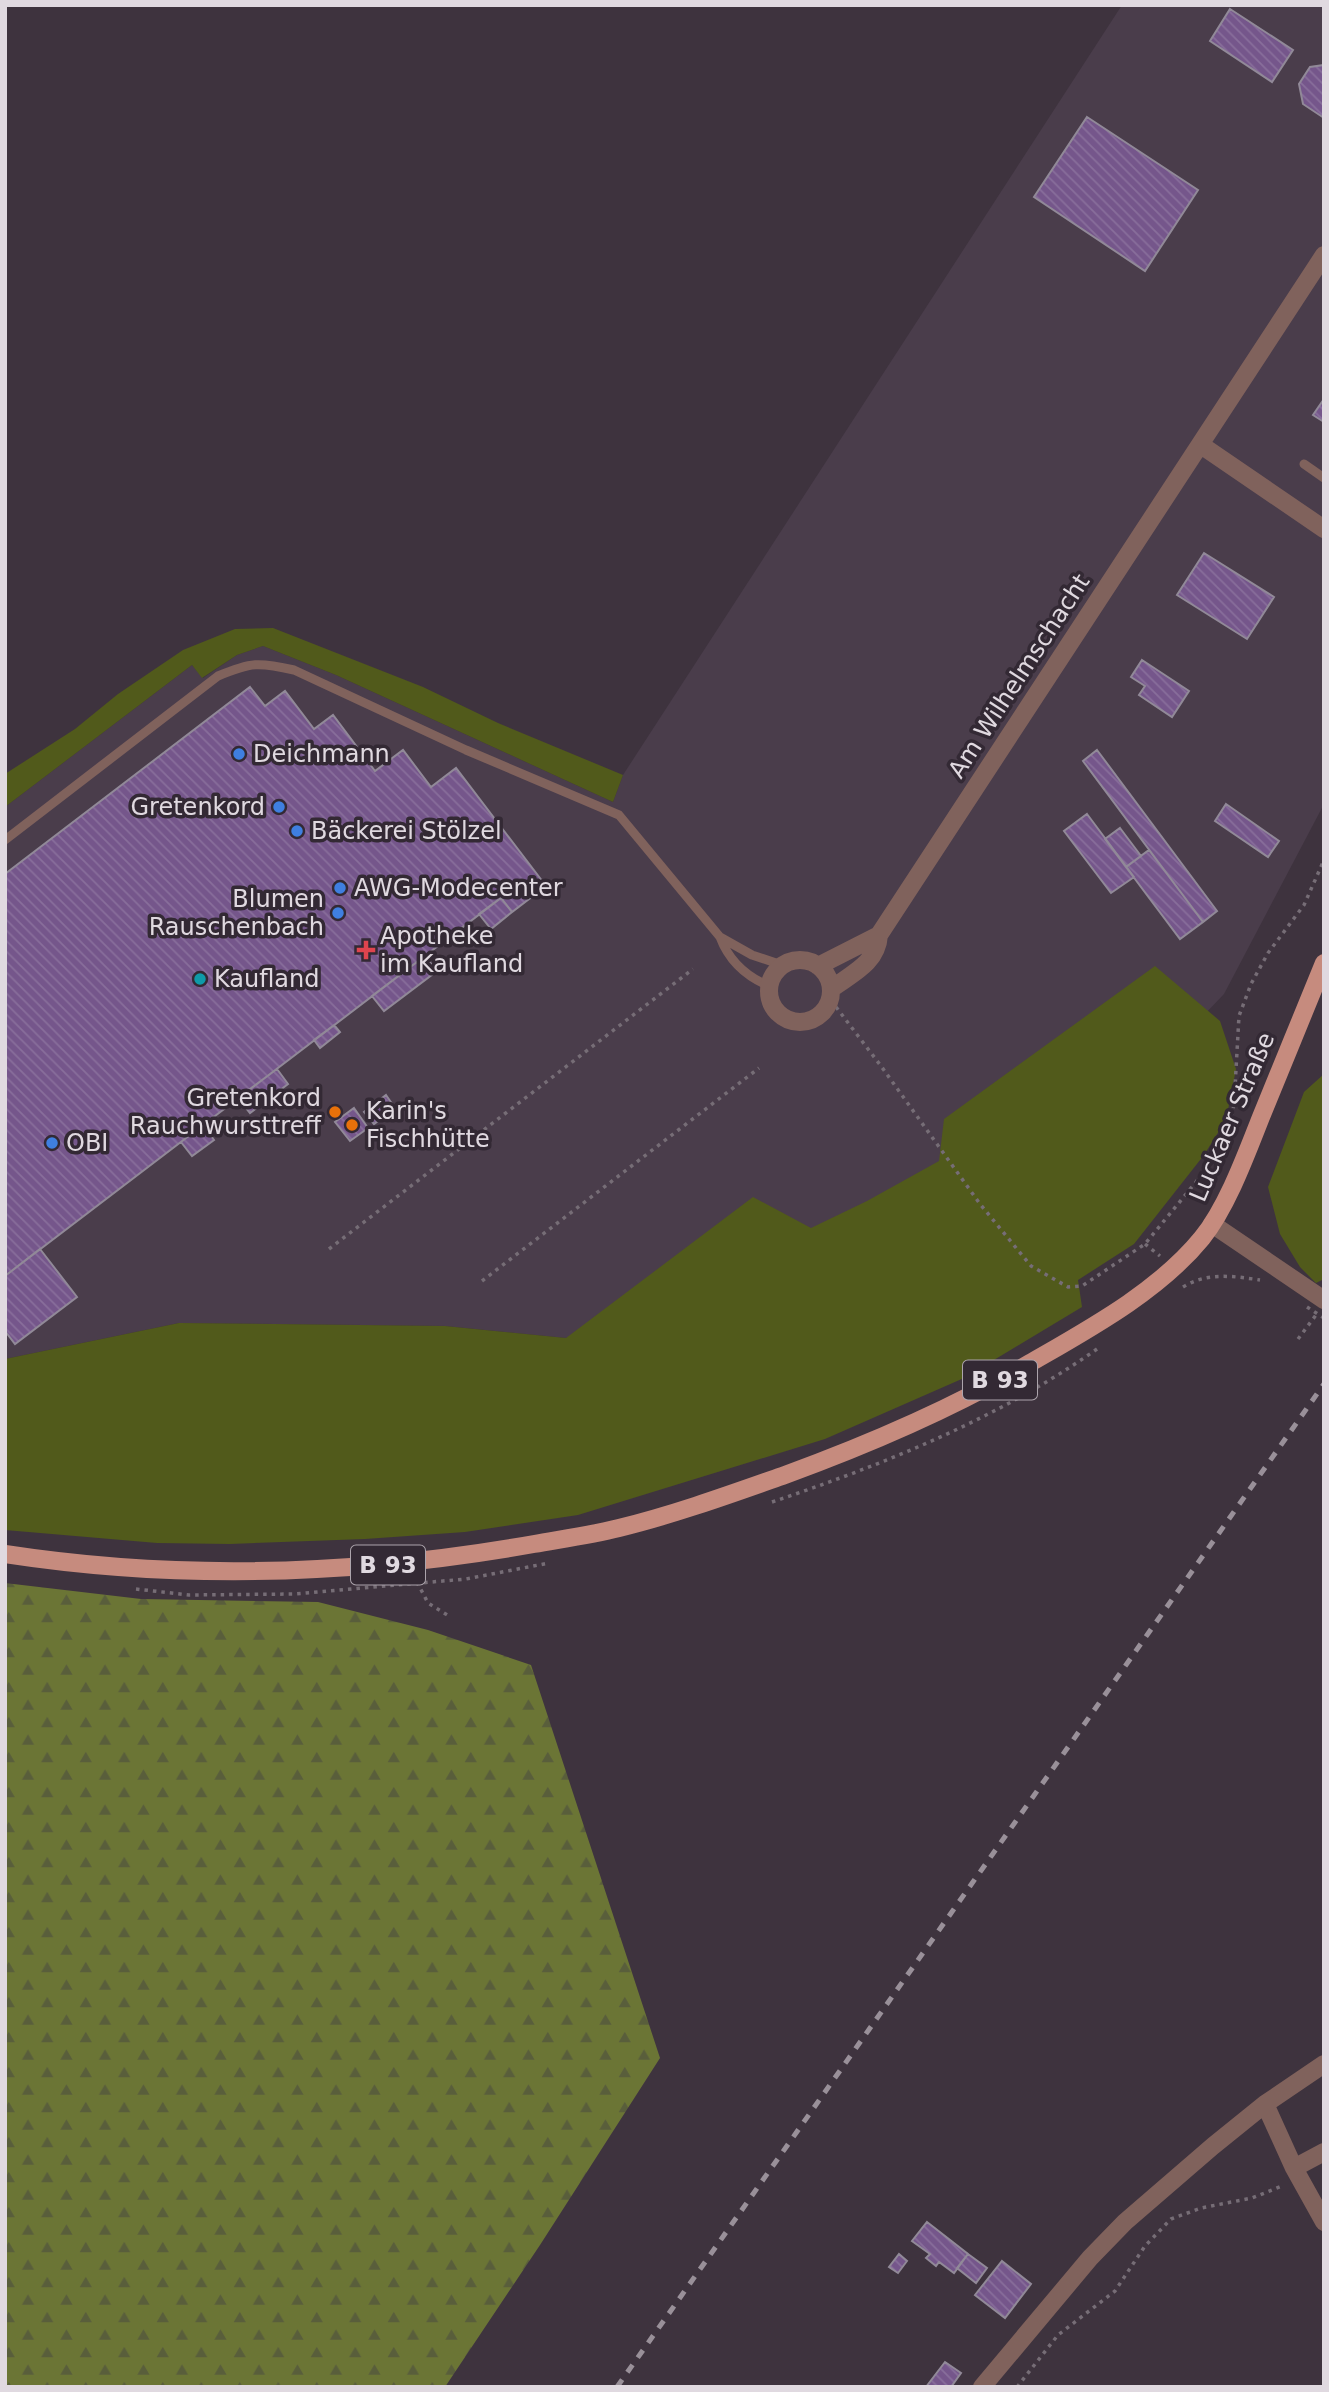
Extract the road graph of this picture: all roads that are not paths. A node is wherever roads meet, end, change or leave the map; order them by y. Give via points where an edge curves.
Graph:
1 (1324, 255) edge
2 (1200, 445) junction
3 (1304, 464) dead end
4 (1324, 478) edge
5 (1324, 528) edge
6 (5, 840) edge
7 (879, 934) junction
8 (720, 937) junction
9 (1324, 963) edge
10 (782, 965) junction
11 (818, 966) junction
12 (769, 986) junction
13 (830, 995) junction
14 (1212, 1224) junction
15 (1317, 1302) edge
16 (5, 1554) edge
17 (1324, 2064) edge
18 (1265, 2104) junction
19 (1324, 2152) edge
20 (1297, 2172) junction
21 (1324, 2222) edge
22 (982, 2387) edge

1 - 2 street, Am Wilhelmschacht
2 - 5 street
2 - 7 street, Am Wilhelmschacht
3 - 4 lane
6 - 8 lane via 218,676 246,664 265,664 294,670 619,815
7 - 11 street, Am Wilhelmschacht
7 - 13 street, Am Wilhelmschacht via 872,958
8 - 10 lane
8 - 12 lane via 726,953 742,971
9 - 14 main road, Luckaer Straße / B 93 via 1247,1152
10 - 11 street via 803,960
10 - 12 street
11 - 13 street via 828,976
12 - 13 street, Am Wilhelmschacht via 770,1003 790,1021 804,1023 817,1018 827,1009
14 - 15 street
14 - 16 main road, Luckaer Straße / B 93 via 1174,1269 1095,1324 979,1393 835,1457 618,1528 455,1558 270,1572 157,1569
17 - 18 street
18 - 20 street
18 - 22 street via 1125,2222
19 - 20 street
20 - 21 street

